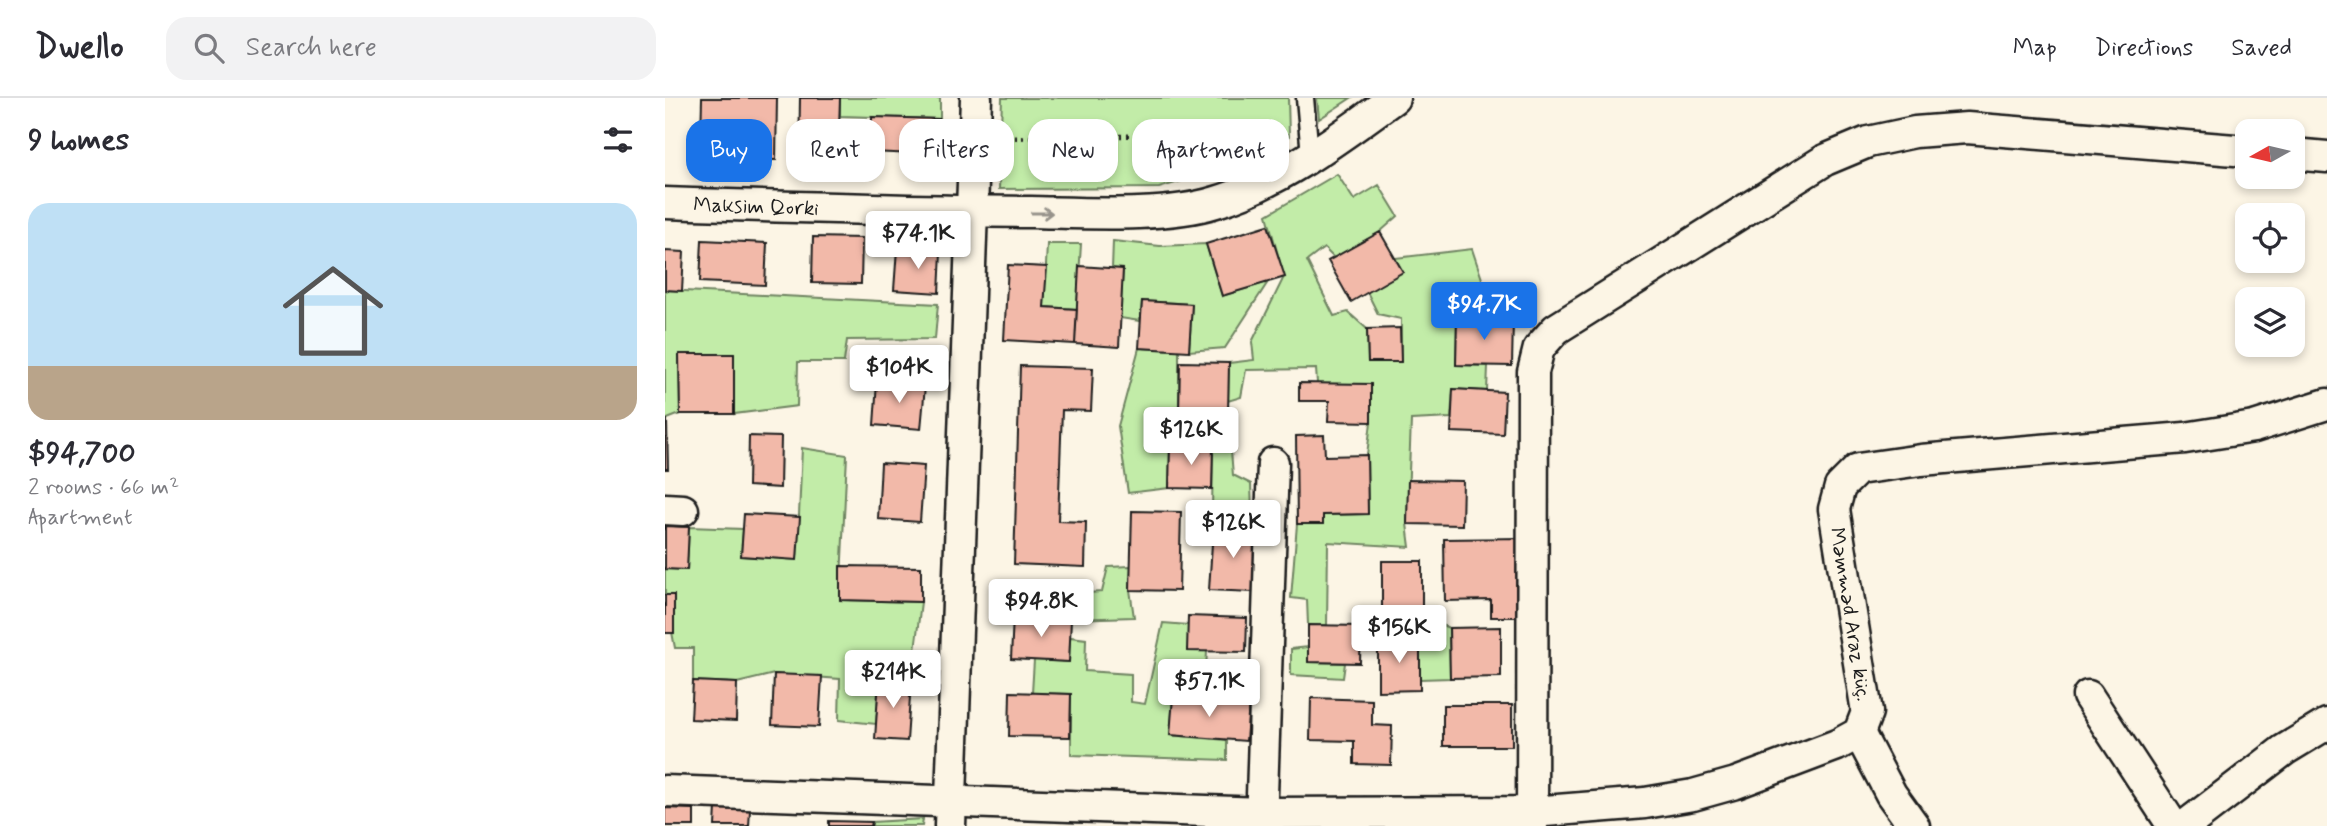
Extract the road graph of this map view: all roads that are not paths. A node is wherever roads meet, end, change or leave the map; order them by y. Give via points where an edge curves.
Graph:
1 (977, 98) edge
2 (1305, 98) edge
3 (1394, 98) edge
4 (2235, 149) edge
5 (1310, 155) junction
6 (2305, 155) edge
7 (2327, 157) edge
8 (665, 203) edge
9 (974, 212) junction
10 (2327, 404) edge
11 (1273, 463) dead end
12 (2088, 696) dead end
13 (2327, 724) edge
14 (1859, 733) junction
15 (665, 791) edge
16 (950, 814) edge
17 (1532, 819) edge
18 (1262, 820) edge
19 (1914, 826) edge
20 (2173, 826) edge
21 (2185, 826) edge

1 - 9 street
2 - 5 lane
3 - 5 street, Maksim Qorki
4 - 17 street via 1967,128 1868,142 1825,160 1556,329 1539,348 1533,372
9 -> 5 street, Maksim Qorki via 1089,213 1215,203 1268,182
6 - 7 street
8 - 9 street, Maksim Qorki
9 - 16 street
10 - 14 street, Məmməd Araz küç. via 2254,427 2185,438 1858,469 1840,487 1834,509 1867,712
11 - 18 street
12 - 20 street
13 - 21 street via 2284,750
14 - 17 street, Məmməd Araz küç. via 1736,783 1693,795
14 - 19 street via 1891,794
15 - 16 street, Məmməd Araz küç.
16 - 18 street, Məmməd Araz küç.
17 - 18 street, Məmməd Araz küç.

